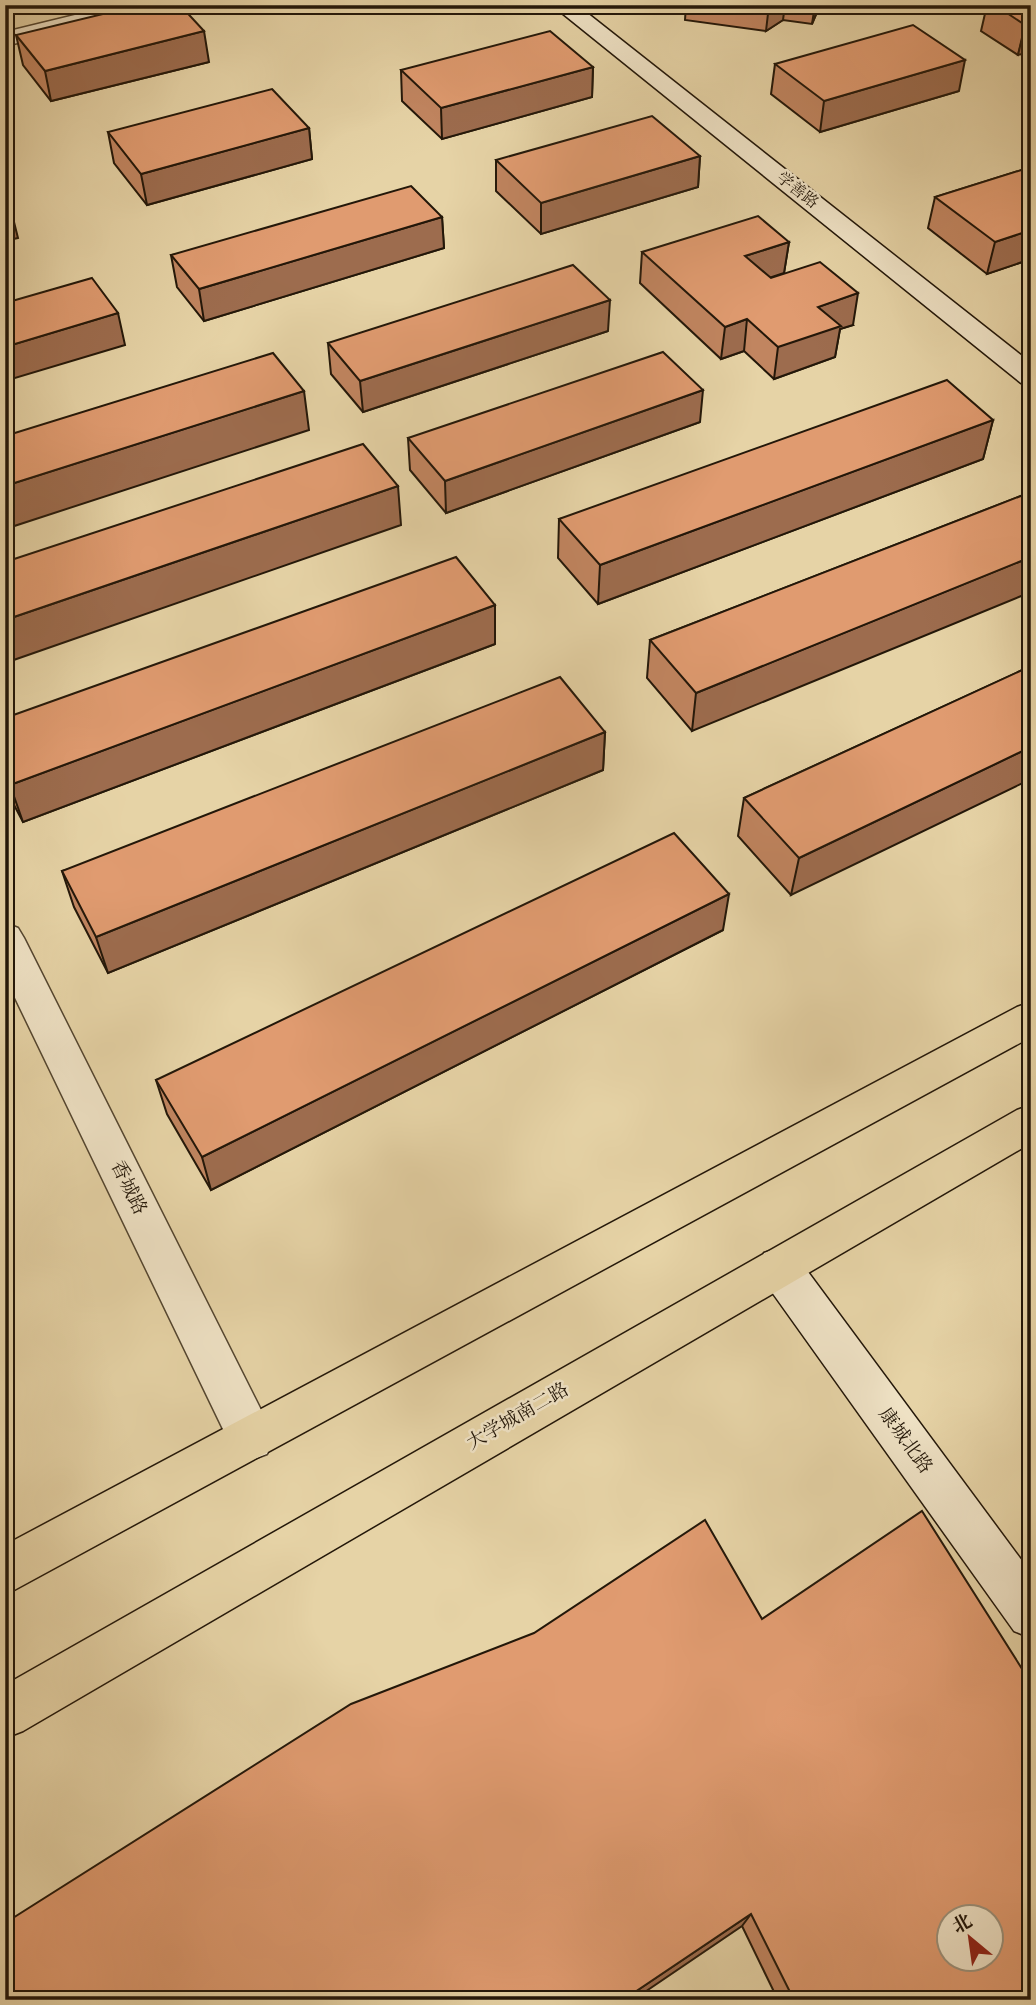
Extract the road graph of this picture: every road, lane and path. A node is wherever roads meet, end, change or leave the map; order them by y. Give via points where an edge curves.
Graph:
1 (144, 5) edge
2 (563, 5) edge
3 (5, 39) edge
4 (1031, 377) edge
5 (5, 939) edge
6 (1031, 1018) edge
7 (1031, 1122) edge
8 (779, 1267) junction
9 (251, 1438) junction
10 (5, 1571) edge
11 (1031, 1614) edge
12 (5, 1713) edge

1 - 3 street
2 - 4 street, 学善路
5 - 9 street, 香城路
6 - 9 highway
7 - 8 highway, 大学城南二路
8 - 11 street, 康城北路
8 - 12 highway, 大学城南二路
9 - 10 highway

